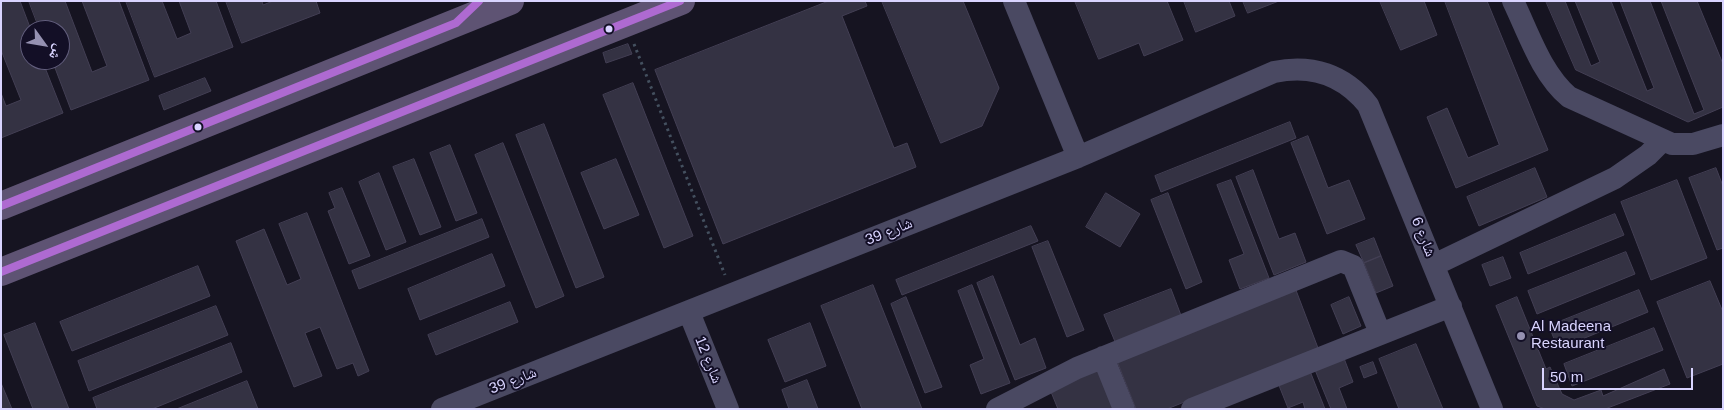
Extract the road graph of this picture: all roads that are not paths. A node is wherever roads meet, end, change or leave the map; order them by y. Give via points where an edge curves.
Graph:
1 (479, 1) edge
2 (510, 1) edge
3 (681, 1) edge
4 (1014, 1) edge
5 (1513, 1) edge
6 (456, 23) junction
7 (1337, 78) joint
8 (1723, 135) edge
9 (1662, 141) junction
10 (1078, 157) junction
11 (1, 206) edge
12 (1434, 265) junction
13 (1, 272) edge
14 (1451, 306) junction
15 (689, 312) junction
16 (1380, 333) junction
17 (1103, 357) junction
18 (442, 409) edge
19 (728, 409) edge
20 (998, 409) edge
21 (1124, 409) edge
22 (1192, 409) edge
23 (1492, 409) edge

1 - 6 street
2 - 6 main road
3 - 13 main road
4 - 10 street
5 - 9 street via 1545,69 1559,89 1580,104
6 - 11 main road
7 - 10 street, شارع 39 via 1312,70 1274,72
7 - 12 street, شارع 6 via 1360,94 1375,117
8 - 9 street via 1693,144
9 - 12 street via 1615,178
10 - 15 street, شارع 39
12 - 14 street, شارع 6
14 - 16 street
14 - 23 street, شارع 6
15 - 18 street, شارع 39
15 - 19 street, شارع 12
16 - 17 street via 1353,266 1341,261
16 - 22 street
17 - 20 street
17 - 21 street

